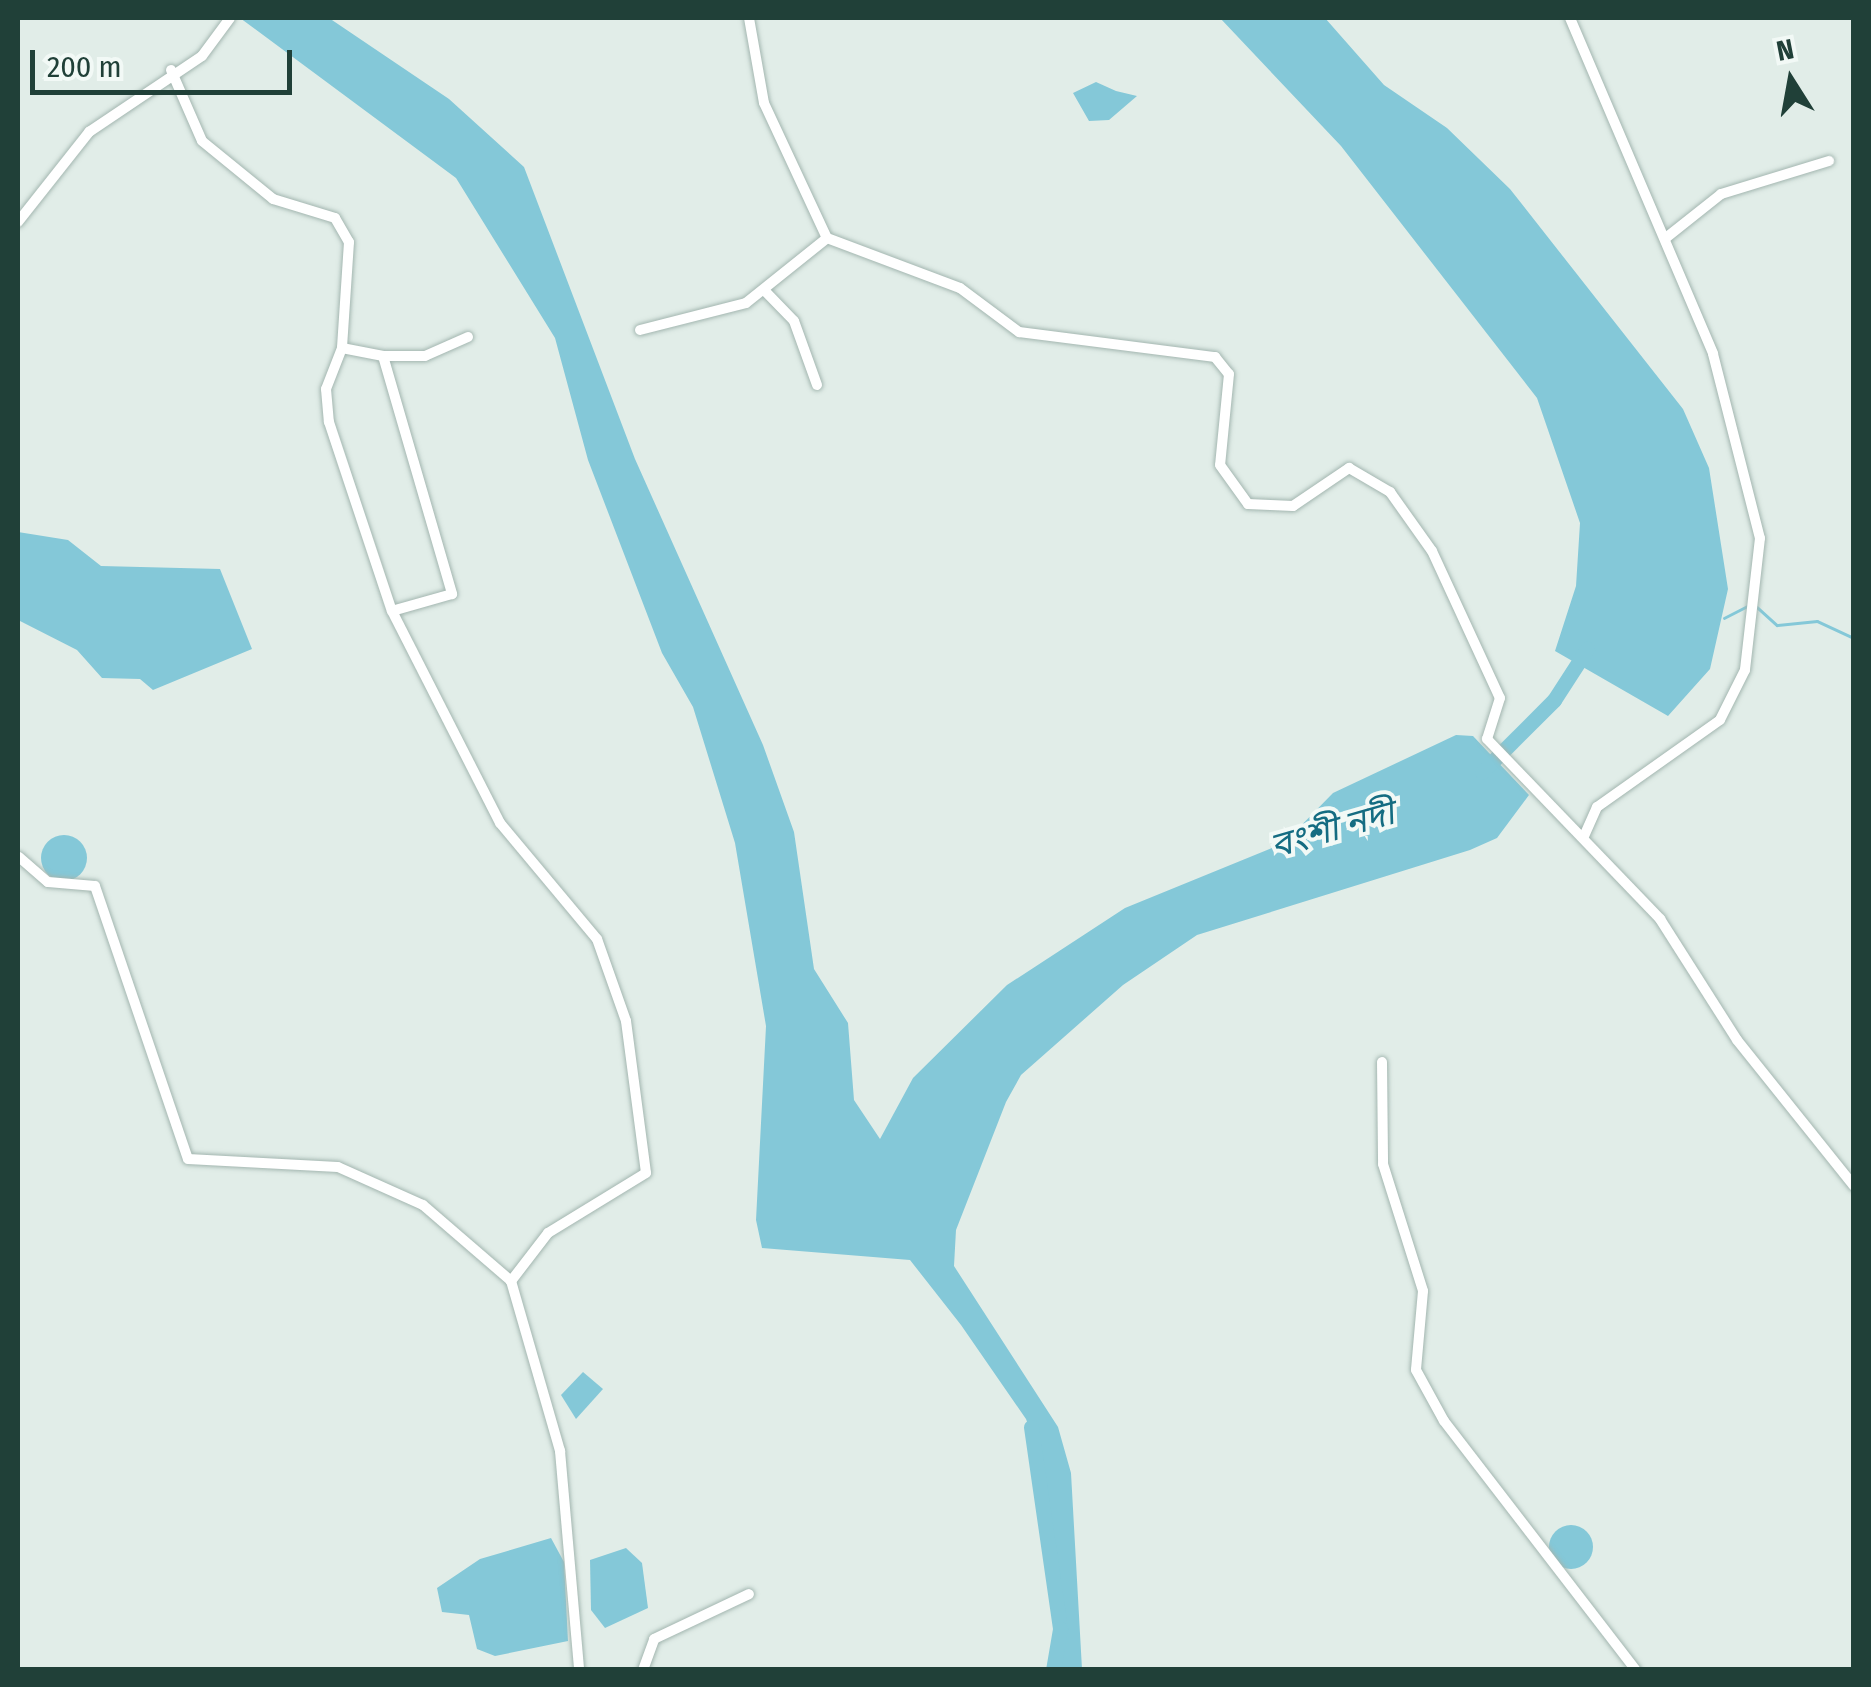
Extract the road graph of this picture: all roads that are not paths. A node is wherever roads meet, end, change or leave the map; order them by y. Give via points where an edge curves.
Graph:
1 (230, 18) edge
2 (749, 18) edge
3 (1570, 18) edge
4 (171, 70) junction
5 (1829, 160) dead end
6 (18, 222) edge
7 (1668, 236) junction
8 (828, 238) junction
9 (764, 290) junction
10 (640, 330) dead end
11 (468, 337) dead end
12 (342, 348) junction
13 (383, 356) junction
14 (817, 385) dead end
15 (392, 611) junction
16 (1584, 836) junction
17 (19, 856) edge
18 (1382, 1062) dead end
19 (1854, 1186) edge
20 (511, 1281) junction
21 (749, 1594) dead end
22 (579, 1670) edge
23 (643, 1670) edge
24 (1636, 1670) edge

1 - 4 street via 212,48
2 - 8 street via 764,102
3 - 7 street
4 - 6 street via 89,132
4 - 12 street via 202,142 273,199 328,212 348,238
5 - 7 street via 1721,194
7 - 16 street via 1723,384 1755,505 1754,605 1720,720 1597,807
8 - 9 street
8 - 16 street via 960,288 1019,332 1215,357 1229,374 1220,464 1248,504 1293,506 1348,468 1368,474 1413,516 1503,706 1485,733 1500,756
9 - 10 street via 746,304
9 - 14 street via 794,321
11 - 13 street via 425,356
12 - 13 street
12 - 15 street via 326,389 329,422
13 - 15 street via 452,594
15 - 20 street via 500,822 597,940 626,1021 646,1174 548,1234
16 - 19 street via 1686,952 1737,1040
17 - 20 street via 48,882 94,886 188,1159 338,1167 423,1206
18 - 24 street via 1383,1164 1423,1291 1416,1370 1444,1421
20 - 22 street via 560,1451
21 - 23 street via 669,1628 654,1639

